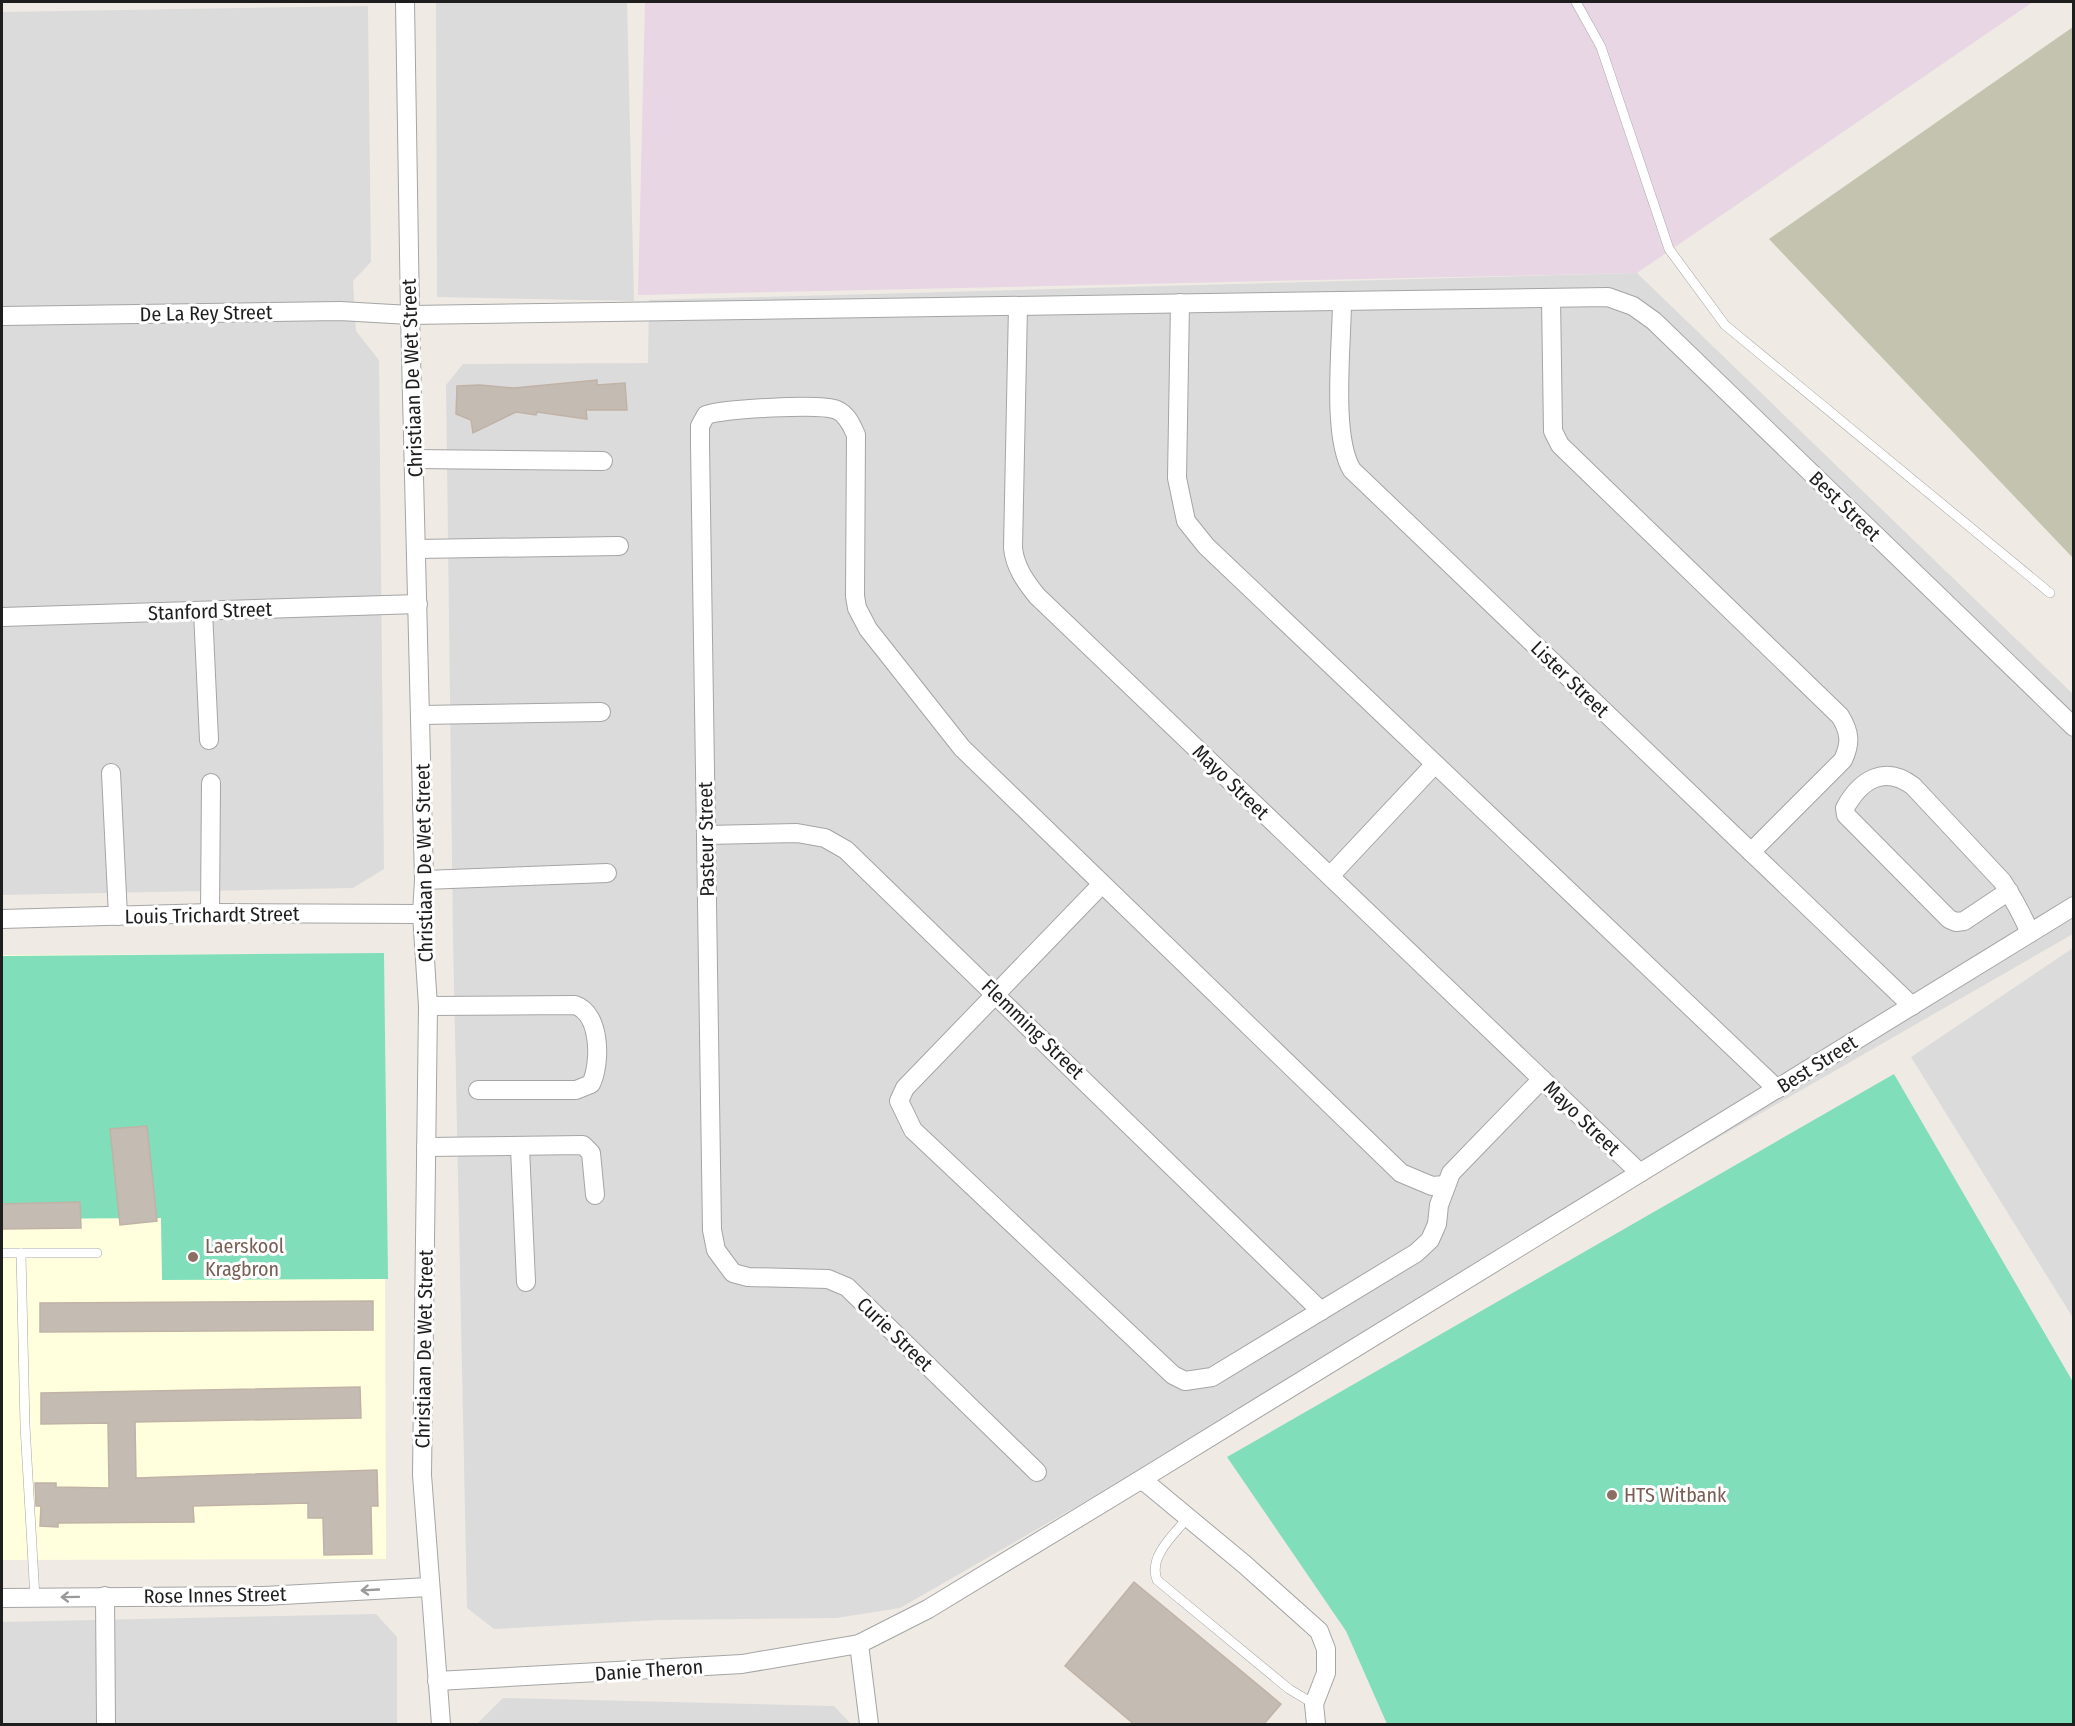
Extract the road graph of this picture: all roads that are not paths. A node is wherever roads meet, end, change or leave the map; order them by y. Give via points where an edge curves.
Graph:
1 (405, 2) edge
2 (1576, 2) edge
3 (1608, 297) joint
4 (1551, 298) junction
5 (1342, 301) junction
6 (1180, 303) junction
7 (1018, 306) junction
8 (410, 315) junction
9 (2, 316) edge
10 (414, 459) junction
11 (603, 461) dead end
12 (619, 546) dead end
13 (417, 549) junction
14 (2050, 593) dead end
15 (418, 604) junction
16 (203, 611) junction
17 (2, 616) edge
18 (601, 712) dead end
19 (421, 715) junction
20 (2073, 728) edge
21 (209, 740) dead end
22 (1435, 764) junction
23 (111, 773) dead end
24 (212, 783) dead end
25 (706, 835) junction
26 (1751, 852) junction
27 (607, 873) dead end
28 (1330, 876) junction
29 (424, 880) junction
30 (1102, 884) junction
31 (2009, 891) junction
32 (2073, 906) edge
33 (210, 913) junction
34 (422, 914) junction
35 (118, 916) junction
36 (2, 919) edge
37 (2030, 933) junction
38 (996, 993) junction
39 (428, 1006) junction
40 (1912, 1006) junction
41 (1542, 1079) junction
42 (1777, 1089) junction
43 (478, 1090) dead end
44 (426, 1147) junction
45 (520, 1148) junction
46 (1640, 1173) junction
47 (1445, 1185) junction
48 (595, 1195) dead end
49 (2, 1253) edge
50 (21, 1253) junction
51 (97, 1253) dead end
52 (723, 1263) joint
53 (526, 1282) dead end
54 (1321, 1311) junction
55 (1036, 1472) dead end
56 (1137, 1482) junction
57 (1188, 1517) junction
58 (429, 1587) junction
59 (105, 1596) junction
60 (2, 1598) edge
61 (35, 1598) junction
62 (859, 1644) junction
63 (437, 1681) junction
64 (1314, 1704) junction
65 (106, 1725) edge
66 (441, 1725) edge
67 (869, 1725) edge
68 (1316, 1725) edge

1 - 8 street, Christiaan De Wet Street
2 - 14 lane via 1601,47 1669,249 1725,325
3 - 4 street, De La Rey Street
3 - 20 street, Best Street via 1633,306 1654,321
4 - 5 street, De La Rey Street
4 - 26 street via 1553,431 1560,445 1840,716 1849,731 1849,747 1843,760
5 - 6 street, De La Rey Street
5 - 26 street, Lister Street via 1341,429 1345,459 1352,470
6 - 7 street, De La Rey Street
6 - 22 street via 1177,478 1185,521 1206,546
7 - 8 street, De La Rey Street
7 - 28 street, Mayo Street via 1013,548 1014,561 1023,578 1037,596
8 - 9 street, De La Rey Street via 339,311
8 - 10 street, Christiaan De Wet Street
10 - 11 street
10 - 13 street, Christiaan De Wet Street
12 - 13 street
13 - 15 street, Christiaan De Wet Street
15 - 16 street, Stanford Street
15 - 19 street, Christiaan De Wet Street
16 - 17 street, Stanford Street
16 - 21 street
18 - 19 street
19 - 29 street, Christiaan De Wet Street
22 - 28 street
22 - 42 street
23 - 35 street
24 - 33 street
25 - 30 street, Pasteur Street via 700,426 706,415 735,409 831,408 846,416 856,435 855,596 861,617 962,748
25 - 38 street, Flemming Street via 797,833 825,838 839,846
25 - 52 street, Pasteur Street via 712,1230
26 - 40 street, Lister Street
27 - 29 street
28 - 41 street, Mayo Street
29 - 34 street, Christiaan De Wet Street
30 - 38 street
30 - 47 street via 1401,1173 1425,1184
31 - 31 street via 1914,786 1901,777 1886,774 1873,778 1845,808 1846,815 1949,919 1964,921
31 - 37 street
32 - 37 street, Best Street
33 - 34 street, Louis Trichardt Street
33 - 35 street, Louis Trichardt Street
34 - 39 street, Christiaan De Wet Street
35 - 36 street, Louis Trichardt Street
37 - 40 street, Best Street
38 - 54 street, Flemming Street
38 - 54 street via 905,1088 899,1101 913,1130 1173,1375 1185,1381 1212,1377
39 - 43 street via 575,1005 584,1010 594,1025 596,1065 591,1084 576,1090
39 - 44 street, Christiaan De Wet Street
40 - 42 street, Best Street
41 - 46 street, Mayo Street
41 - 47 street
42 - 46 street, Best Street
44 - 45 street
44 - 58 street, Christiaan De Wet Street via 422,1475
45 - 48 street via 583,1145 591,1154
45 - 53 street
46 - 56 street, Best Street
47 - 54 street via 1430,1240 1416,1253
49 - 50 lane
50 - 51 lane
50 - 61 lane via 25,1437
52 - 55 street, Curie Street via 734,1273 748,1277 828,1279 847,1287
56 - 57 street via 1153,1486
56 - 62 street, Danie Theron via 928,1609
57 - 64 street via 1319,1631 1326,1649 1326,1673
57 - 64 lane via 1156,1558 1153,1569 1157,1580 1289,1689
58 -> 59 street, Rose Innes Street via 264,1596
58 - 63 street, Christiaan De Wet Street
59 -> 61 street, Rose Innes Street
59 - 65 street
60 - 61 street, Rose Innes Street
62 - 63 street, Danie Theron via 742,1664
62 - 67 street
63 - 66 street, Christiaan De Wet Street
64 - 68 street

